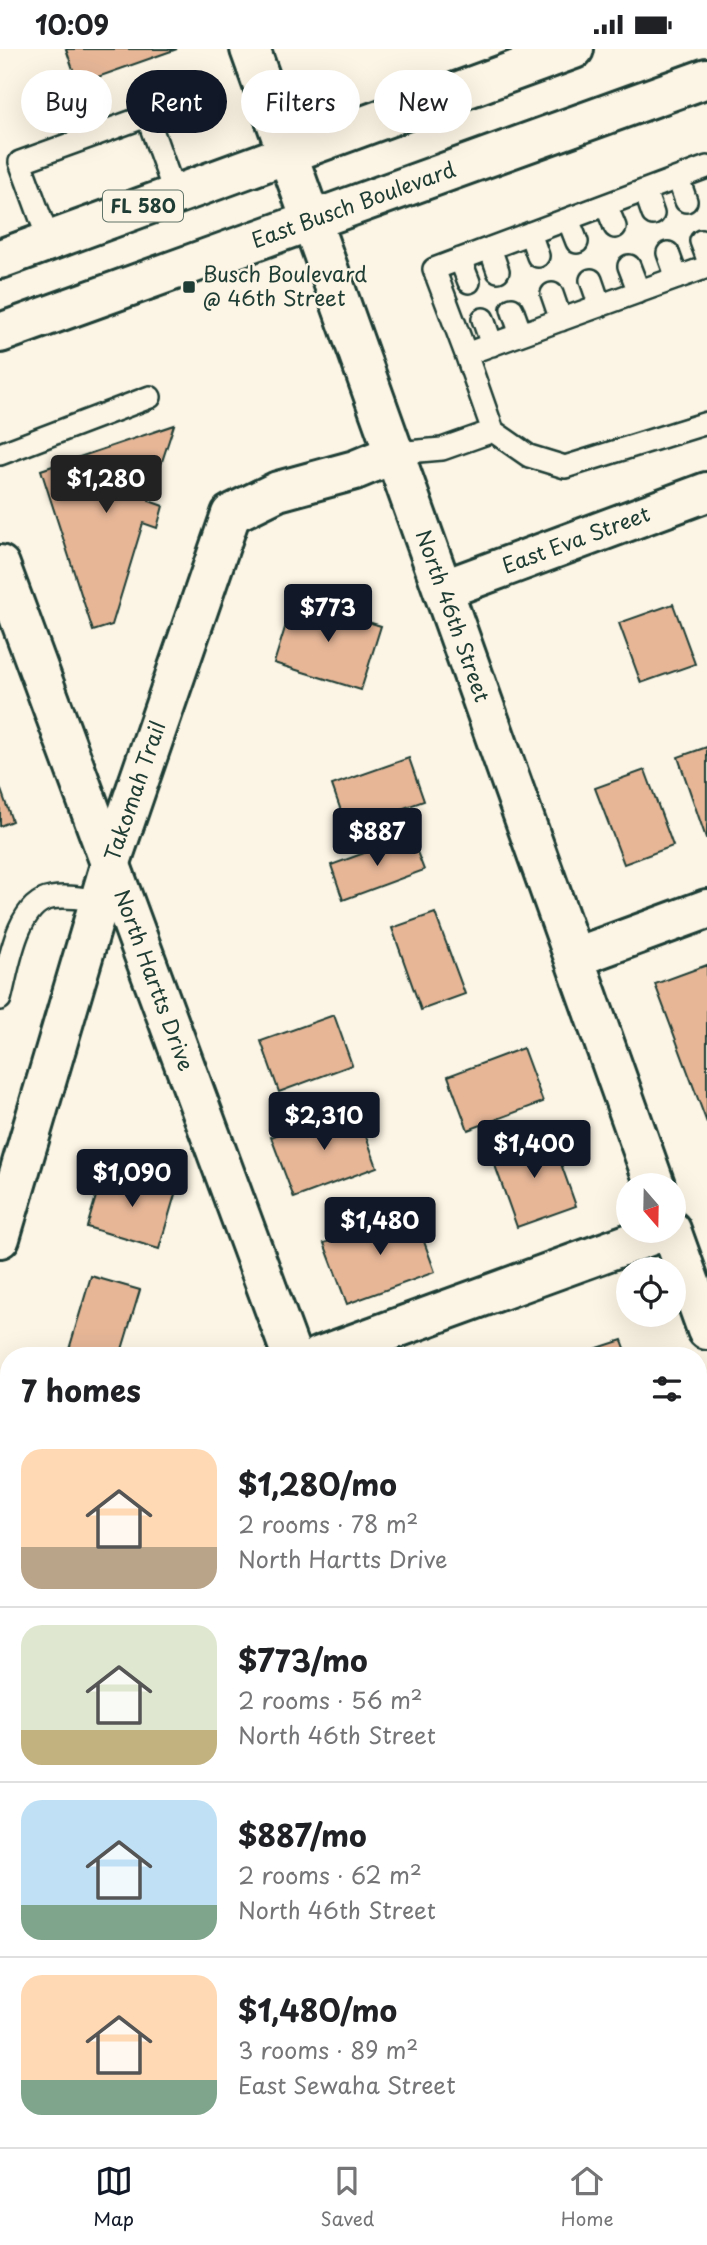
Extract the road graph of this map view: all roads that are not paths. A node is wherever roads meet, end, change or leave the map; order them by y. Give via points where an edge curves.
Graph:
1 (250, 49) edge
2 (574, 49) edge
3 (707, 78) edge
4 (287, 153) junction
5 (707, 167) edge
6 (678, 178) junction
7 (645, 191) junction
8 (175, 194) junction
9 (687, 201) dead end
10 (606, 205) junction
11 (653, 214) dead end
12 (311, 219) junction
13 (568, 219) junction
14 (615, 227) dead end
15 (530, 233) junction
16 (49, 241) junction
17 (577, 242) dead end
18 (490, 248) junction
19 (668, 253) dead end
20 (538, 256) dead end
21 (0, 259) edge
22 (460, 259) junction
23 (705, 261) edge
24 (629, 265) dead end
25 (498, 271) dead end
26 (677, 278) junction
27 (591, 280) dead end
28 (469, 282) dead end
29 (639, 292) junction
30 (552, 294) dead end
31 (600, 306) junction
32 (512, 309) dead end
33 (483, 319) dead end
34 (561, 320) junction
35 (0, 333) edge
36 (521, 334) junction
37 (492, 345) junction
38 (466, 354) junction
39 (150, 397) dead end
40 (707, 423) edge
41 (493, 431) junction
42 (396, 453) junction
43 (0, 454) edge
44 (707, 492) edge
45 (0, 565) edge
46 (444, 589) junction
47 (110, 865) junction
48 (100, 901) junction
49 (707, 909) edge
50 (576, 957) junction
51 (0, 999) edge
52 (651, 1173) edge
53 (0, 1238) edge
54 (632, 1243) edge
55 (673, 1243) edge
56 (707, 1328) edge
57 (289, 1347) edge
58 (345, 1347) edge

1 - 4 street, North 46th Street
2 - 4 street, FL 580
3 - 12 street, East Busch Boulevard
4 - 8 street, FL 580
4 - 12 street, North 46th Street
5 - 6 lane
6 - 7 lane
6 - 9 lane
7 - 10 lane
7 - 11 lane
8 - 16 street, FL 580
8 - 16 lane via 146,116 20,162
10 - 13 lane
10 - 14 lane
12 - 35 street, East Busch Boulevard
12 - 42 street, North 46th Street
13 - 15 lane
13 - 17 lane
15 - 18 lane
15 - 20 lane
16 - 21 street, FL 580
18 - 22 lane
18 - 25 lane
19 - 26 lane
22 - 28 lane
22 - 38 lane via 434,269
23 - 26 lane
24 - 29 lane
26 - 29 lane
27 - 31 lane
29 - 31 lane
30 - 34 lane
31 - 34 lane
32 - 36 lane
33 - 37 lane
34 - 36 lane
36 - 37 lane
37 - 38 lane
38 - 41 lane
39 - 43 lane
40 - 41 lane via 565,467 529,456
41 - 42 lane via 442,449
42 - 46 street, North 46th Street
42 - 47 street, Takomah Trail via 355,470 278,491 231,514
44 - 46 street, East Eva Street
45 - 47 street, North Hartts Drive
46 - 50 street, North 46th Street
47 - 48 street, Takomah Trail
47 - 57 street, North Hartts Drive
48 - 51 lane via 48,898 32,905 23,917
48 - 53 street, Takomah Trail
49 - 50 street
50 - 52 street, North 46th Street
54 - 58 street
55 - 56 street

